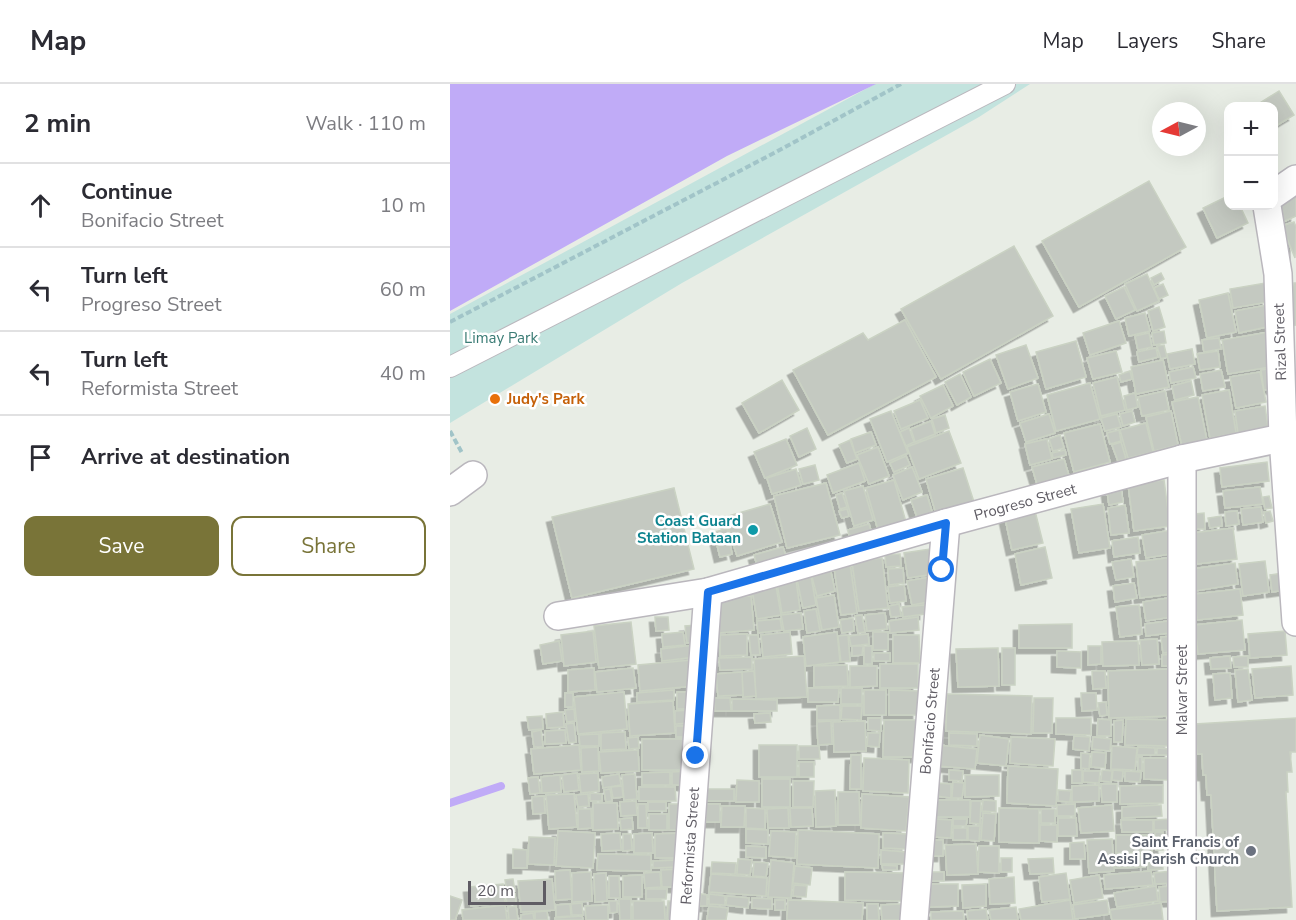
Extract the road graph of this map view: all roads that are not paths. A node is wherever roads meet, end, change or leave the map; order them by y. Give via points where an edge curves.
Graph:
1 (1005, 84) edge
2 (1296, 179) edge
3 (1278, 191) edge
4 (1268, 210) edge
5 (1287, 271) edge
6 (450, 367) edge
7 (1290, 436) edge
8 (1182, 459) junction
9 (473, 476) dead end
10 (450, 492) edge
11 (946, 523) junction
12 (708, 592) junction
13 (558, 616) dead end
14 (1296, 622) edge
15 (684, 920) edge
16 (914, 920) edge
17 (1182, 920) edge

1 - 6 street
2 - 3 street
4 - 5 street, Rizal Street
5 - 7 street, Rizal Street
7 - 8 street, Progreso Street
7 - 14 street, Rizal Street
8 - 11 street, Progreso Street
8 - 17 street, Malvar Street
9 - 10 street
11 - 12 street, Progreso Street
11 - 16 street, Bonifacio Street
12 - 13 street, Progreso Street
12 - 15 street, Reformista Street

